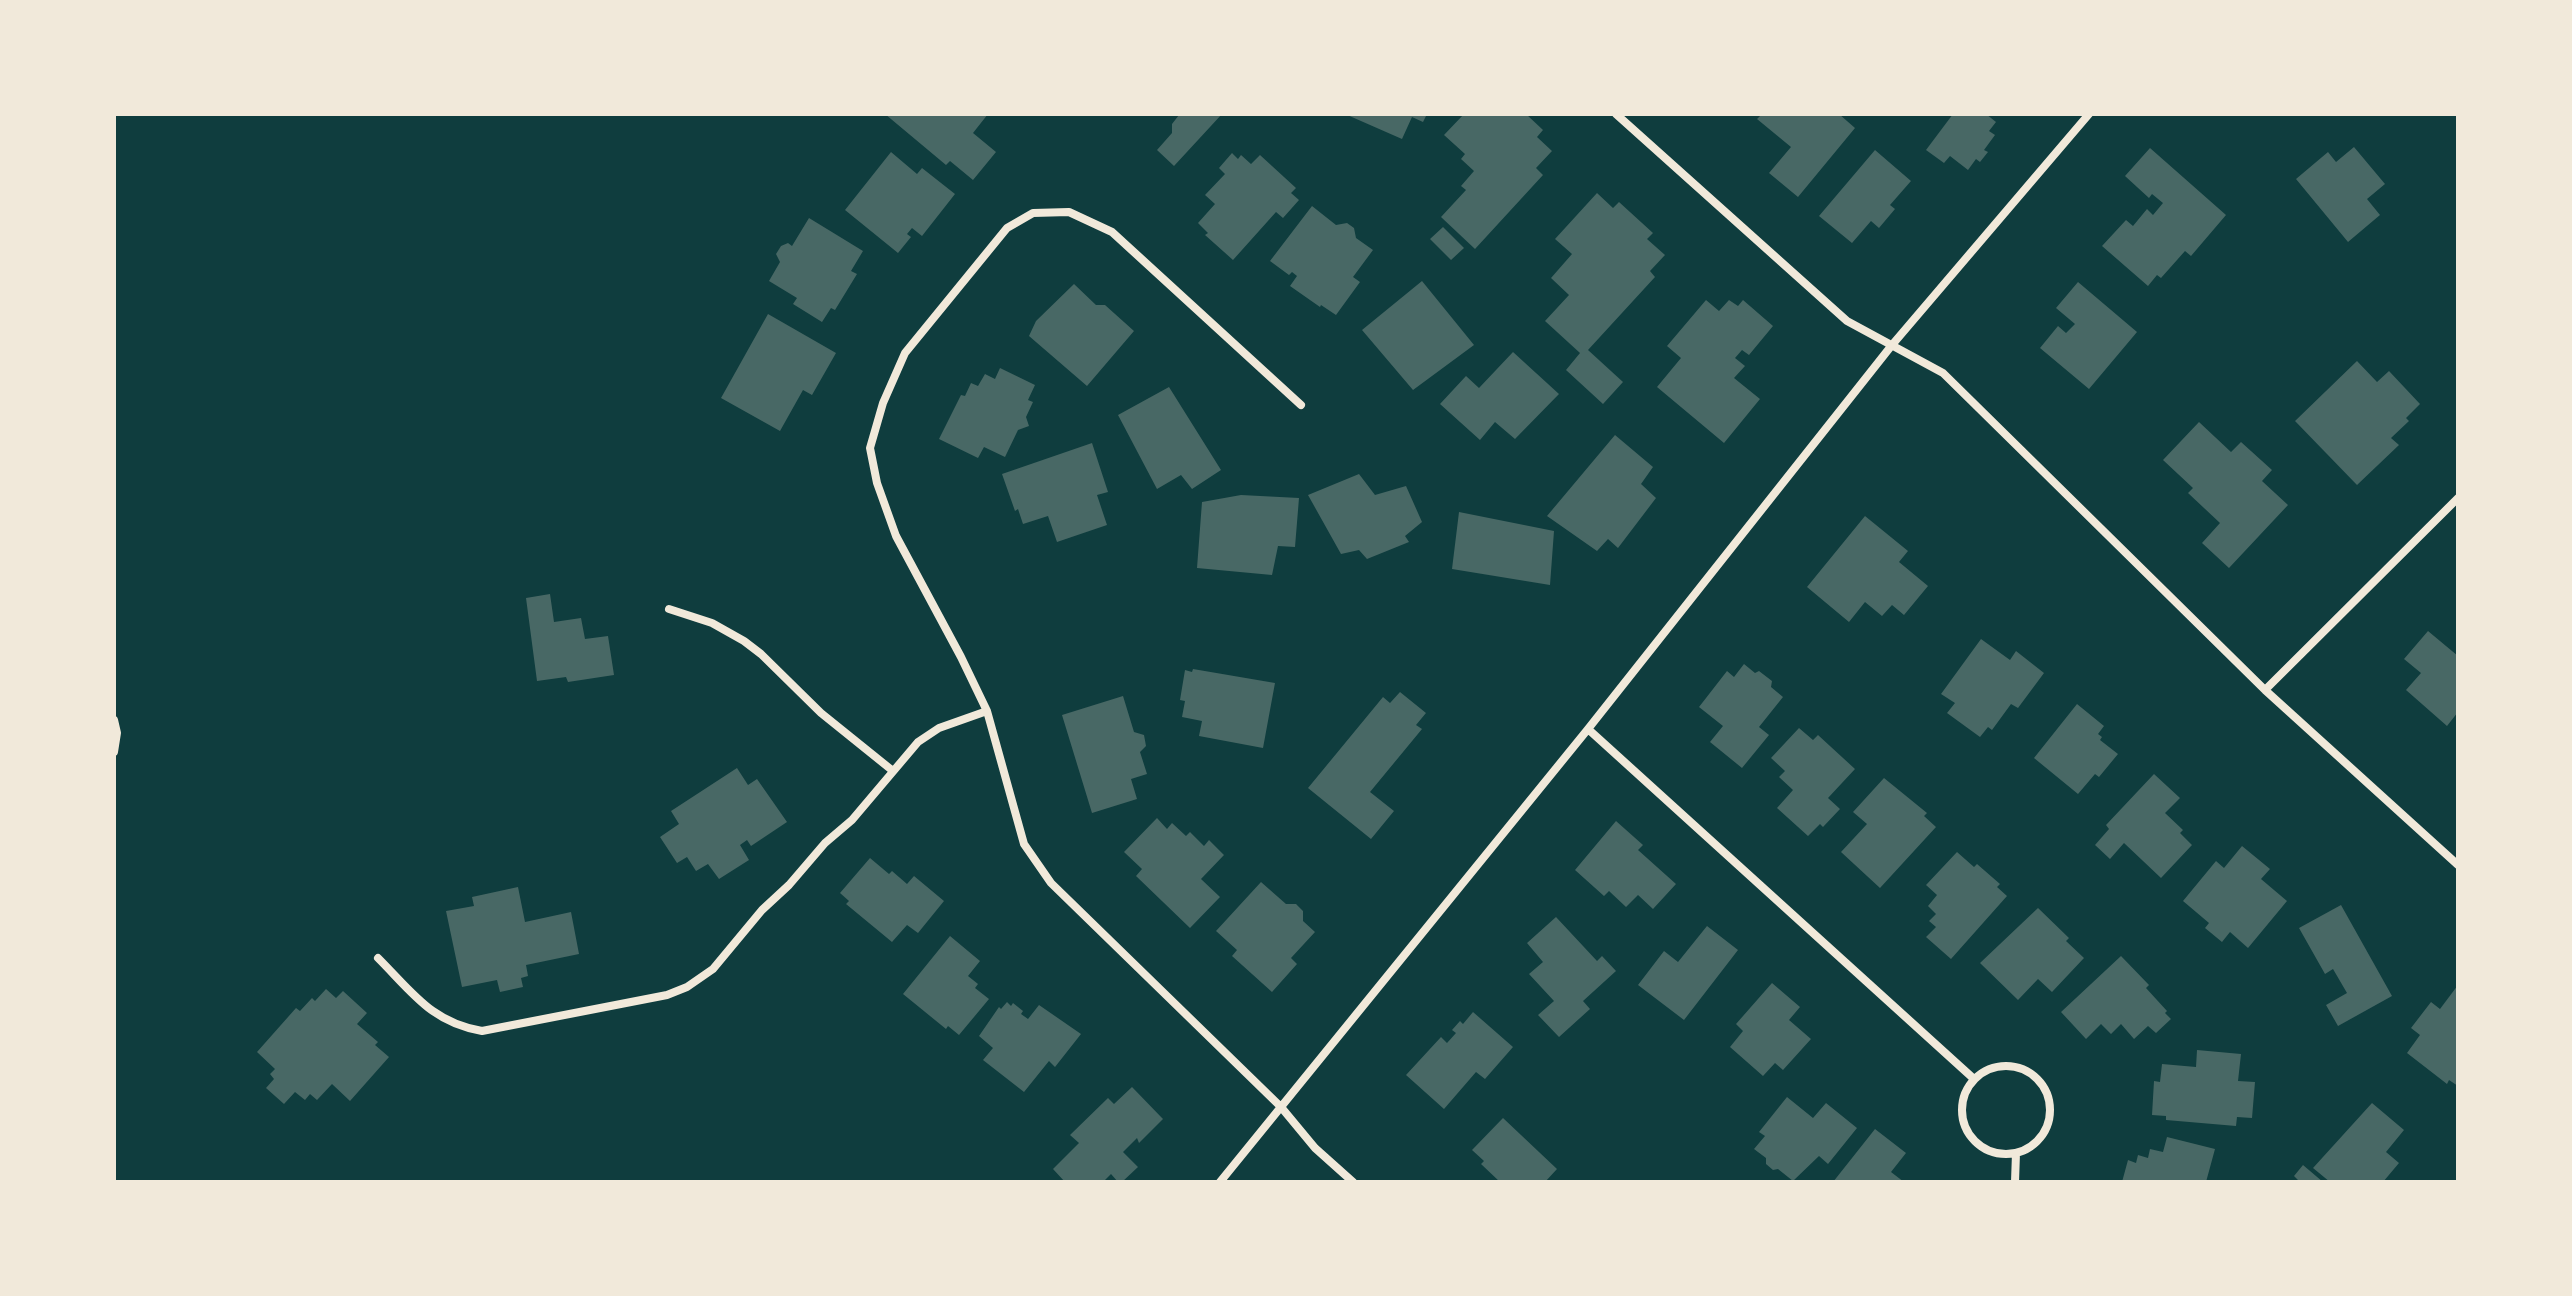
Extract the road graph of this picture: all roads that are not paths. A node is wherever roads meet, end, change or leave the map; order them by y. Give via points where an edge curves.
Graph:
1 (1616, 114) edge
2 (2089, 114) edge
3 (1892, 345) junction
4 (1301, 405) dead end
5 (2458, 498) edge
6 (669, 609) dead end
7 (2265, 690) junction
8 (987, 711) junction
9 (114, 720) edge
10 (1588, 729) junction
11 (114, 752) edge
12 (893, 771) junction
13 (2458, 865) edge
14 (378, 958) dead end
15 (1974, 1079) junction
16 (1281, 1107) junction
17 (2016, 1153) junction
18 (1220, 1182) edge
19 (1353, 1182) edge
20 (2015, 1182) edge

1 - 3 street via 1847,321
2 - 3 street
3 - 7 street via 1943,373
3 - 10 street
4 - 8 street via 1112,232 1069,212 1033,213 1007,228 905,353 870,448 896,536
5 - 7 street
6 - 12 street via 737,636
7 - 13 street
8 - 12 street via 939,728 918,742
8 - 16 street via 1024,844 1051,883
9 - 11 street
10 - 15 street
10 - 16 street
12 - 14 street via 713,969 677,991 482,1031 458,1027 434,1014
15 - 17 street via 1961,1105 1967,1132 1988,1150
15 - 17 street via 2001,1065 2030,1073 2041,1083 2048,1097 2047,1127 2039,1139
16 - 18 street
16 - 19 street
17 - 20 street

